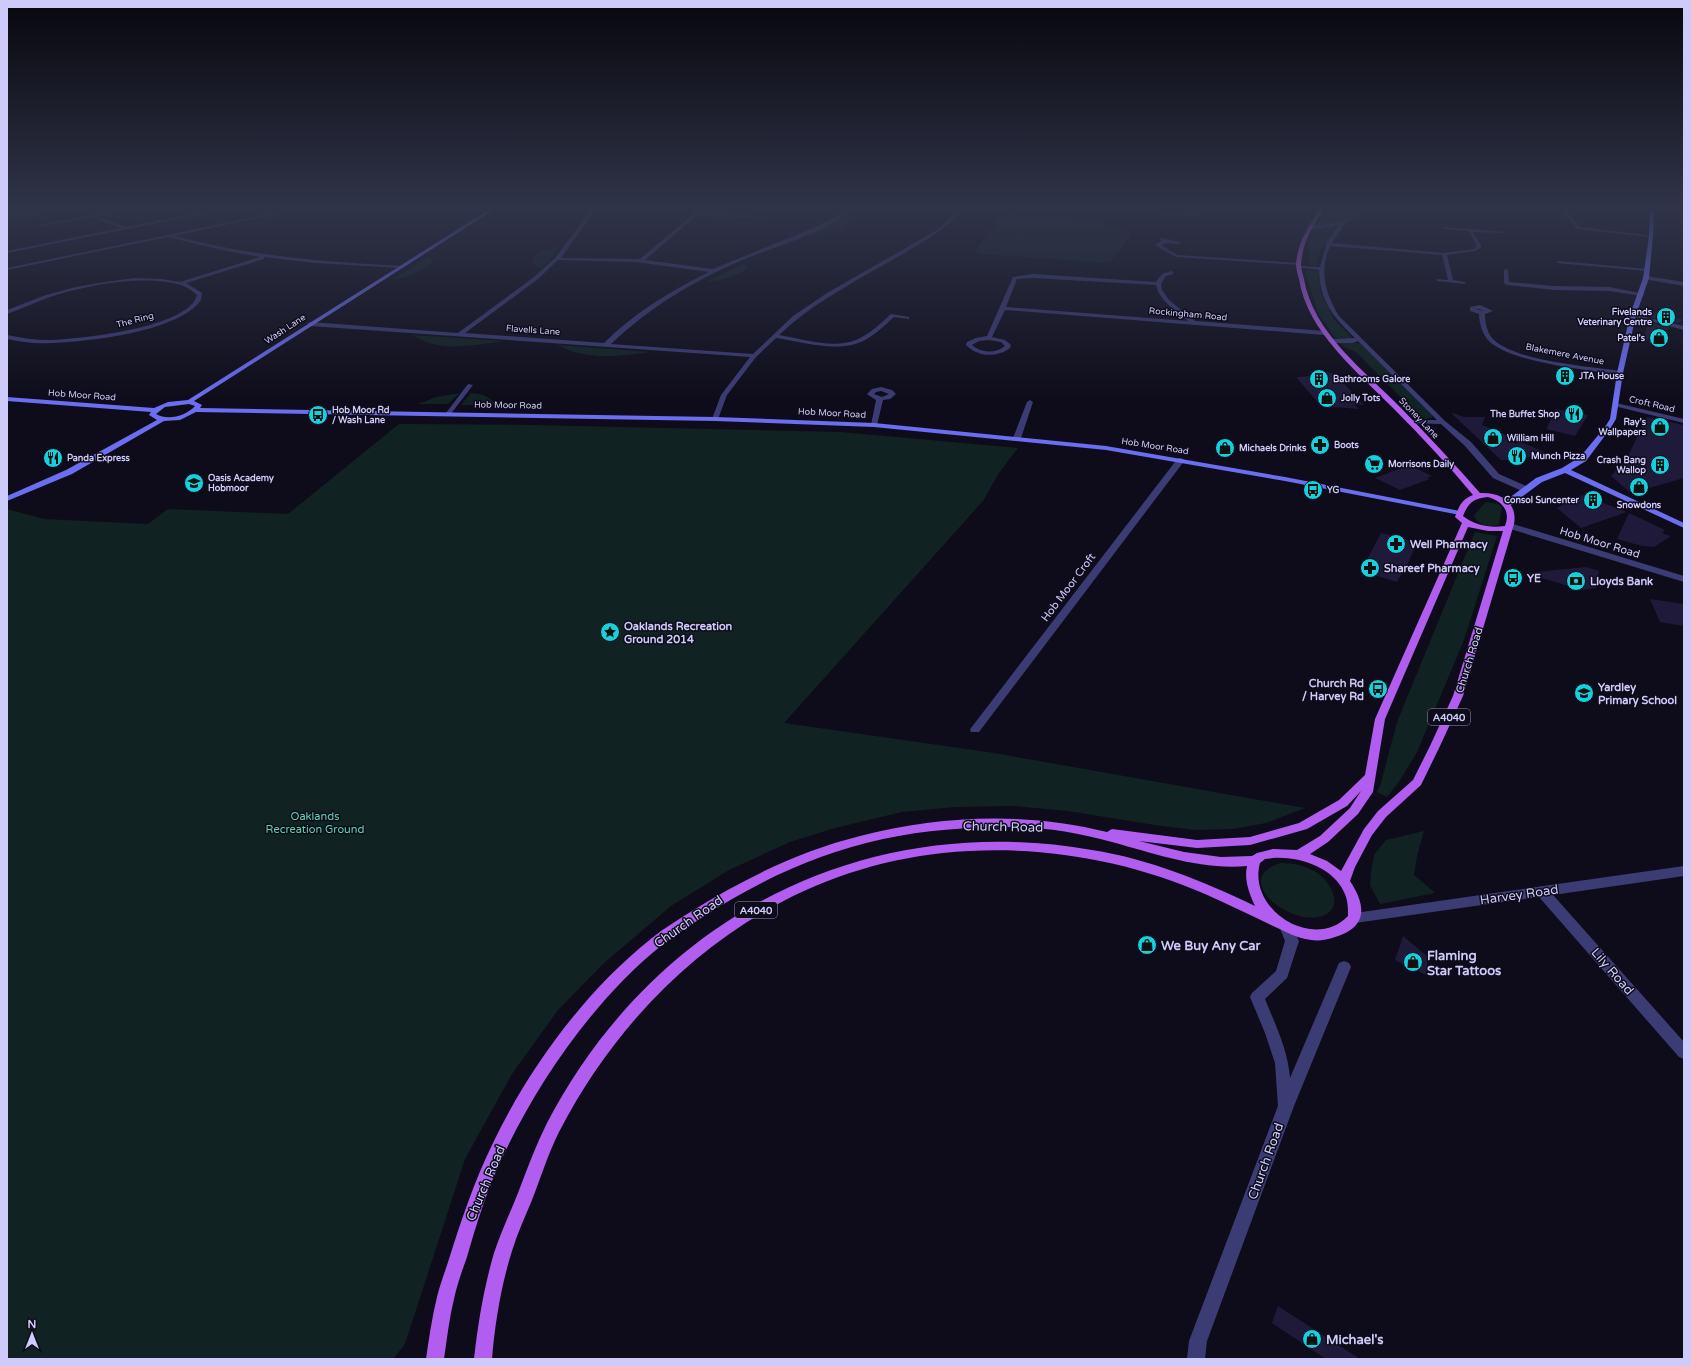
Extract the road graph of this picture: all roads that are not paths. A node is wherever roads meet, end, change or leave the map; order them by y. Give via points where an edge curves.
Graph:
1 (214, 273) edge
2 (393, 273) edge
3 (542, 273) edge
4 (711, 273) edge
5 (866, 273) edge
6 (1171, 273) dead end
7 (1300, 273) edge
8 (1322, 273) edge
9 (1449, 273) edge
10 (1506, 273) edge
11 (1647, 273) edge
12 (1646, 278) junction
13 (1439, 280) dead end
14 (1451, 281) junction
15 (182, 283) junction
16 (1462, 283) dead end
17 (1158, 284) junction
18 (1684, 284) edge
19 (1642, 294) junction
20 (1003, 308) junction
21 (7, 312) edge
22 (1482, 313) dead end
23 (1633, 315) junction
24 (907, 318) dead end
25 (1194, 323) junction
26 (310, 324) junction
27 (1684, 328) edge
28 (1324, 333) junction
29 (459, 335) junction
30 (775, 336) junction
31 (8, 338) edge
32 (989, 338) junction
33 (1359, 339) junction
34 (1331, 341) junction
35 (607, 344) junction
36 (754, 356) junction
37 (1620, 373) junction
38 (470, 385) dead end
39 (880, 398) dead end
40 (7, 399) edge
41 (189, 402) junction
42 (1030, 402) dead end
43 (1616, 405) junction
44 (156, 410) junction
45 (196, 410) junction
46 (448, 414) junction
47 (162, 419) junction
48 (715, 419) junction
49 (1684, 421) edge
50 (1410, 422) junction
51 (1443, 422) junction
52 (874, 426) junction
53 (1017, 438) junction
54 (1181, 460) junction
55 (1565, 470) junction
56 (1525, 489) junction
57 (1478, 495) junction
58 (7, 499) edge
59 (1508, 503) junction
60 (1460, 513) junction
61 (1466, 523) junction
62 (1684, 526) edge
63 (1509, 527) junction
64 (1684, 579) edge
65 (975, 730) dead end
66 (1370, 776) junction
67 (1075, 829) junction
68 (1299, 855) junction
69 (1255, 860) junction
70 (1684, 871) edge
71 (1344, 881) junction
72 (1542, 890) junction
73 (1355, 918) junction
74 (1280, 924) junction
75 (1344, 967) dead end
76 (1684, 1052) edge
77 (1286, 1106) junction
78 (435, 1359) edge
79 (483, 1359) edge
80 (1196, 1359) edge

1 - 15 street
2 - 26 street, Wash Lane
3 - 29 street
4 - 35 street via 667,297 624,328
5 - 30 street via 795,317
6 - 17 street via 1165,274
7 - 28 main road, Stoney Lane via 1301,288
8 - 33 street via 1328,301 1337,317
9 - 14 street
10 - 19 street via 1507,286 1609,289
11 - 12 street
12 - 18 street
12 - 19 street
13 - 14 street
14 - 16 street
15 - 21 street, The Ring via 147,280 102,284 34,299
15 - 31 street, The Ring via 200,294 198,301 189,310 148,327 119,334 66,341
17 - 20 street via 1019,276 1015,278
17 - 25 street via 1160,291 1170,302
19 - 23 street
20 - 25 street, Rockingham Road
20 - 32 street
22 - 37 street, Blakemere Avenue via 1489,337 1493,342 1511,351 1531,358
23 - 27 street
23 - 37 street
24 - 30 street via 893,315 870,335 847,344
25 - 28 street, Rockingham Road
26 - 29 street, Flavells Lane
26 - 41 street, Wash Lane
28 - 34 main road, Stoney Lane
29 - 35 street, Flavells Lane
30 - 36 street
32 - 32 street via 1003,341 1008,347 999,352 988,352 973,349 969,345 974,340
33 - 34 street
33 - 51 street
34 - 50 main road, Stoney Lane
35 - 36 street, Flavells Lane
36 - 48 street via 724,395
37 - 43 street
38 - 46 street
39 - 52 street
40 - 44 street, Hob Moor Road
41 - 44 street, Wash Lane via 170,404
41 - 45 street via 199,405
42 - 53 street
43 - 49 street, Croft Road
43 - 55 street via 1613,419 1595,445 1584,459
44 - 47 street via 152,415
45 - 46 street, Hob Moor Road
45 - 47 street via 182,416
46 - 48 street, Hob Moor Road
47 - 58 street via 69,472
48 - 52 street, Hob Moor Road
50 - 51 street
50 - 57 main road, Stoney Lane
51 - 56 street via 1468,444 1496,476
52 - 53 street, Hob Moor Road
53 - 54 street, Hob Moor Road
54 - 60 street, Hob Moor Road
54 - 65 street, Hob Moor Croft
55 - 56 street via 1539,480
55 - 62 street
56 - 59 street
57 - 59 main road via 1495,497
57 - 60 main road via 1463,503
59 - 63 main road, Church Road / A4040 via 1512,510
60 - 61 main road via 1459,517
61 - 63 main road via 1490,530
61 - 66 main road via 1380,718
63 - 64 street, Hob Moor Road
63 - 71 main road, Church Road / A4040 via 1458,696 1444,727 1417,782 1382,814 1368,832
66 - 67 main road, A4040 via 1343,803 1303,826 1250,841 1197,844
66 - 68 main road via 1367,792 1354,812 1324,839
67 - 69 main road, Church Road / A4040 via 1193,859 1224,863
67 - 78 main road, Church Road / A4040 via 1014,823 974,824 921,828 870,837 827,849 785,865 718,899 656,942 613,983 569,1035 530,1091 498,1149 468,1223 444,1304
68 - 69 main road, A4040 via 1276,853
68 - 71 main road, A4040 via 1325,865
69 - 74 main road, A4040 via 1252,868 1252,885 1264,910
70 - 72 street, Harvey Road
71 - 73 main road, A4040 via 1354,897
72 - 73 street, Harvey Road
72 - 76 street, Lily Road
73 - 74 main road, A4040 via 1343,929 1323,935 1301,933
74 - 77 street via 1292,941 1282,974 1257,997 1282,1063
74 - 79 main road, Church Road / A4040 via 1212,890 1144,866 1090,854 1009,846 968,846 873,860 812,881 771,901 712,938 680,964 644,999 604,1047 559,1117 532,1176 503,1252 486,1325
75 - 77 street, Church Road
77 - 80 street, Church Road via 1198,1341

